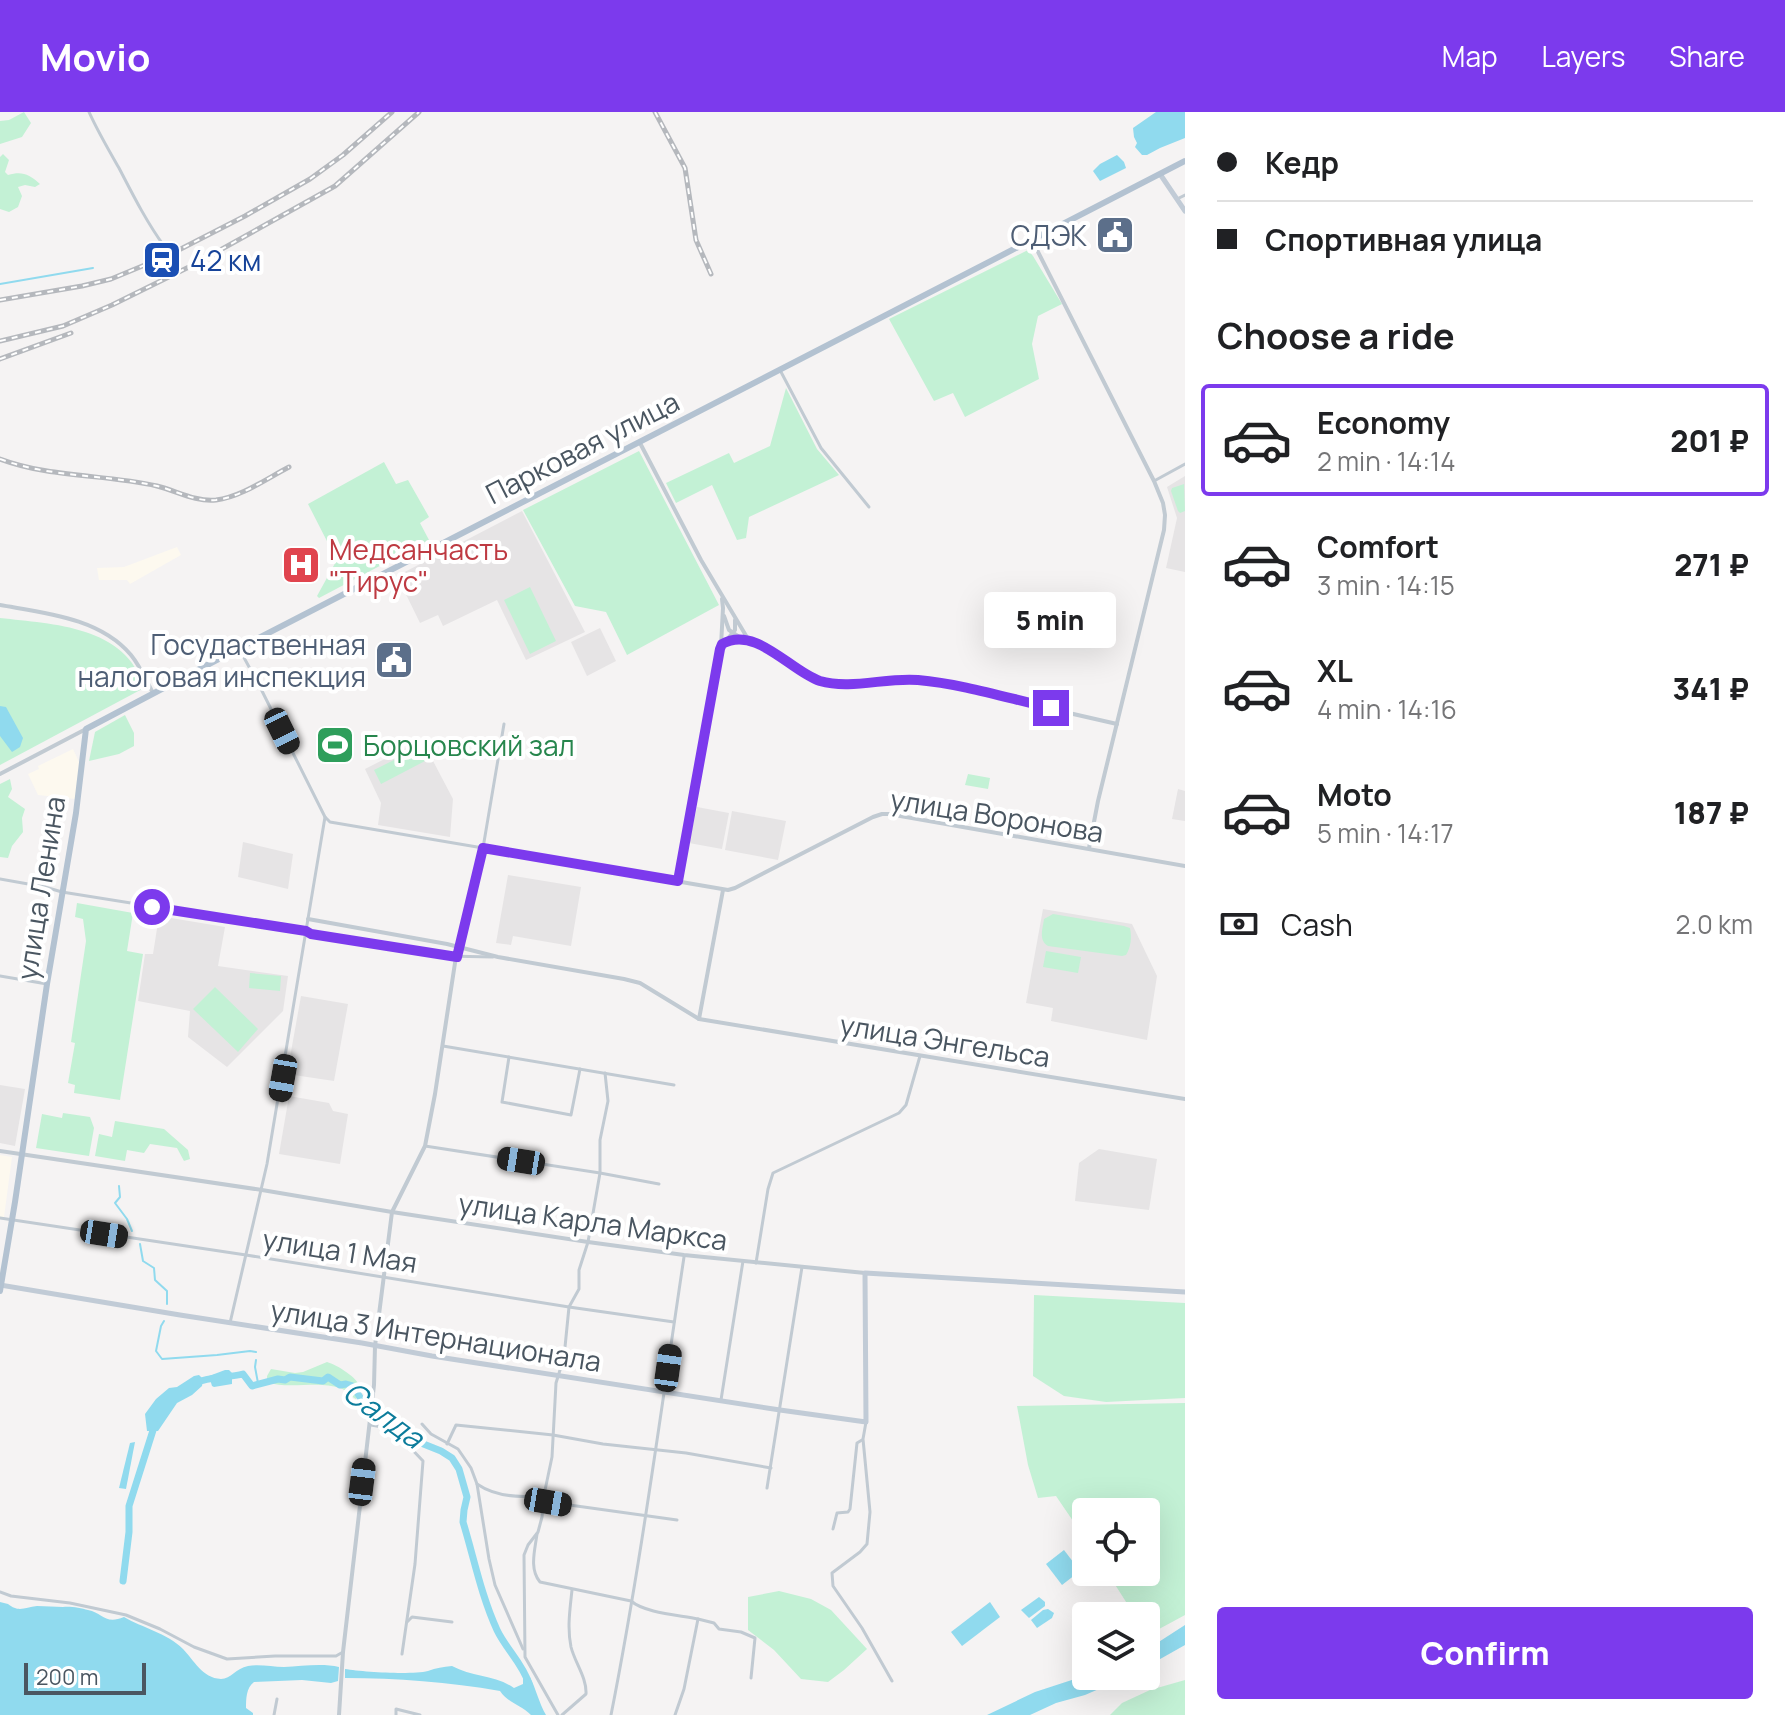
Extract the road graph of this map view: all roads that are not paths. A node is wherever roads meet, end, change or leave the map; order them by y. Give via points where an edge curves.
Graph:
1 (89, 112) edge
2 (1185, 161) edge
3 (1160, 174) junction
4 (1185, 195) edge
5 (1177, 199) junction
6 (1185, 211) edge
7 (1032, 240) junction
8 (164, 246) dead end
9 (780, 370) junction
10 (640, 442) junction
11 (1185, 464) edge
12 (1154, 481) junction
13 (869, 507) dead end
14 (721, 595) junction
15 (0, 605) edge
16 (723, 610) junction
17 (727, 627) junction
18 (738, 627) junction
19 (733, 634) junction
20 (720, 636) junction
21 (745, 639) junction
22 (723, 644) junction
23 (238, 649) junction
24 (153, 693) junction
25 (504, 724) dead end
26 (1117, 724) junction
27 (86, 729) junction
28 (0, 774) edge
29 (325, 817) junction
30 (483, 848) junction
31 (1089, 848) junction
32 (1185, 866) edge
33 (0, 879) edge
34 (678, 881) junction
35 (723, 890) junction
36 (62, 892) junction
37 (308, 919) junction
38 (306, 931) junction
39 (459, 947) junction
40 (457, 957) junction
41 (498, 957) junction
42 (0, 976) edge
43 (47, 984) junction
44 (699, 1019) junction
45 (443, 1046) junction
46 (920, 1056) junction
47 (509, 1057) junction
48 (580, 1069) junction
49 (605, 1073) junction
50 (674, 1085) dead end
51 (1185, 1099) edge
52 (425, 1146) junction
53 (0, 1151) edge
54 (22, 1154) junction
55 (600, 1173) junction
56 (659, 1184) dead end
57 (262, 1190) junction
58 (392, 1212) junction
59 (0, 1218) edge
60 (13, 1220) junction
61 (588, 1242) junction
62 (246, 1255) junction
63 (684, 1255) junction
64 (743, 1261) junction
65 (756, 1263) junction
66 (802, 1267) junction
67 (865, 1273) junction
68 (383, 1278) junction
69 (0, 1285) edge
70 (0, 1291) edge
71 (1185, 1292) edge
72 (569, 1307) junction
73 (674, 1322) junction
74 (230, 1323) junction
75 (375, 1346) junction
76 (559, 1375) junction
77 (664, 1391) junction
78 (721, 1401) junction
79 (780, 1410) junction
80 (866, 1422) junction
81 (422, 1424) dead end
82 (369, 1425) junction
83 (553, 1435) junction
84 (863, 1439) junction
85 (447, 1444) junction
86 (656, 1450) junction
87 (771, 1468) junction
88 (477, 1484) junction
89 (767, 1488) dead end
90 (544, 1495) junction
91 (644, 1516) junction
92 (677, 1520) dead end
93 (833, 1529) dead end
94 (538, 1532) junction
95 (572, 1590) junction
96 (0, 1592) edge
97 (631, 1601) junction
98 (698, 1619) junction
99 (407, 1622) junction
100 (452, 1622) dead end
101 (343, 1652) junction
102 (525, 1653) junction
103 (402, 1654) dead end
104 (751, 1678) dead end
105 (892, 1681) dead end
106 (277, 1699) dead end
107 (274, 1715) edge
108 (339, 1715) edge
109 (396, 1715) edge
110 (420, 1715) edge
111 (560, 1715) edge
112 (611, 1715) edge
113 (675, 1715) edge

1 - 8 street
2 - 3 main road, Парковая улица
3 - 5 main road
3 - 7 main road, Парковая улица
4 - 5 street
5 - 6 main road
7 - 9 main road, Парковая улица
7 - 12 street
9 - 10 main road, Парковая улица
9 - 13 street via 821,448
10 - 14 street
10 - 23 main road, Парковая улица
11 - 12 street
12 - 26 street via 1165,512 1164,530
14 - 16 street
14 - 18 street
15 - 24 street via 56,615 104,633 133,657
16 - 17 street
16 - 20 street
17 - 18 street
17 - 19 street
17 - 20 street
18 - 19 street
18 - 21 street
19 - 21 street
19 - 22 street
20 - 22 street
21 - 22 street
21 - 26 street via 826,682 929,681
22 - 34 street
23 - 24 main road, Парковая улица
23 - 29 street
24 - 27 main road, Парковая улица
25 - 30 street
26 - 31 street
27 - 28 street, Парковая улица
27 - 36 main road, улица Ленина
29 - 30 street
29 - 37 street
30 - 34 street
30 - 39 street
31 - 32 street, улица Воронова
31 - 35 street, улица Воронова via 882,814
33 - 36 street, улица Энгельса
34 - 35 street
35 - 44 street
36 - 38 street, улица Энгельса
36 - 43 main road, улица Ленина
37 - 38 street
37 - 39 street, улица Энгельса
38 - 40 street, улица Энгельса
38 - 57 street
39 - 40 street
39 - 41 street, улица Энгельса
40 - 41 street, улица Энгельса
40 - 45 street
41 - 44 street, улица Энгельса via 640,983
42 - 43 street
43 - 54 main road, улица Ленина
44 - 46 street, улица Энгельса
45 - 47 street
45 - 52 street
46 - 51 street, улица Энгельса
46 - 65 street via 899,1113 773,1173
47 - 48 street
47 - 48 street via 502,1102 571,1115
48 - 49 street
49 - 50 street
49 - 55 street via 608,1101
52 - 55 street
52 - 58 street
53 - 54 street, улица Карла Маркса
54 - 57 street, улица Карла Маркса
54 - 60 main road, улица Ленина
55 - 56 street
55 - 61 street
57 - 58 street, улица Карла Маркса
57 - 62 street
58 - 61 street, улица Карла Маркса
58 - 68 street
59 - 60 street, улица 1 Мая
60 - 62 street, улица 1 Мая
60 - 69 main road, улица Ленина
61 - 63 street, улица Карла Маркса
61 - 72 street via 579,1289
62 - 68 street, улица 1 Мая
62 - 74 street
63 - 64 street, улица Карла Маркса
63 - 73 street
64 - 65 street, улица Карла Маркса
64 - 78 street
65 - 66 street, улица Карла Маркса
66 - 67 street, улица Карла Маркса
66 - 79 street
67 - 71 main road, улица Карла Маркса
67 - 80 main road
68 - 72 street, улица 1 Мая
68 - 75 street
69 - 70 main road, улица Ленина
69 - 74 main road, улица 3 Интернационала
72 - 73 street, улица 1 Мая
72 - 76 street
73 - 77 street
74 - 75 main road, улица 3 Интернационала
75 - 76 main road, улица 3 Интернационала
75 - 82 street
76 - 77 main road, улица 3 Интернационала
76 - 83 street
77 - 78 main road, улица 3 Интернационала
77 - 86 street
78 - 79 main road, улица 3 Интернационала
79 - 80 main road, улица 3 Интернационала
79 - 87 street
80 - 84 street
81 - 85 street
82 - 99 street via 388,1428 423,1461
82 - 101 street
83 - 85 street via 456,1425
83 - 86 street
83 - 90 street
84 - 93 street via 857,1443 850,1509 837,1513
84 - 105 street via 870,1512 867,1544 832,1573 833,1586
85 - 88 street via 458,1449
86 - 87 street
86 - 91 street
87 - 89 street
88 - 90 street via 497,1493
88 - 102 street via 495,1585
90 - 91 street via 548,1502
90 - 94 street
91 - 92 street
91 - 97 street
94 - 95 street via 536,1577
94 - 102 street via 524,1555
95 - 97 street
95 - 111 street via 570,1643 587,1685 586,1694
96 - 101 street via 126,1615 227,1659
97 - 98 street
97 - 112 street
98 - 104 street via 755,1638
98 - 113 street
99 - 100 street via 412,1617
99 - 103 street
101 - 108 street
102 - 111 street
106 - 107 street
109 - 110 street via 396,1709

